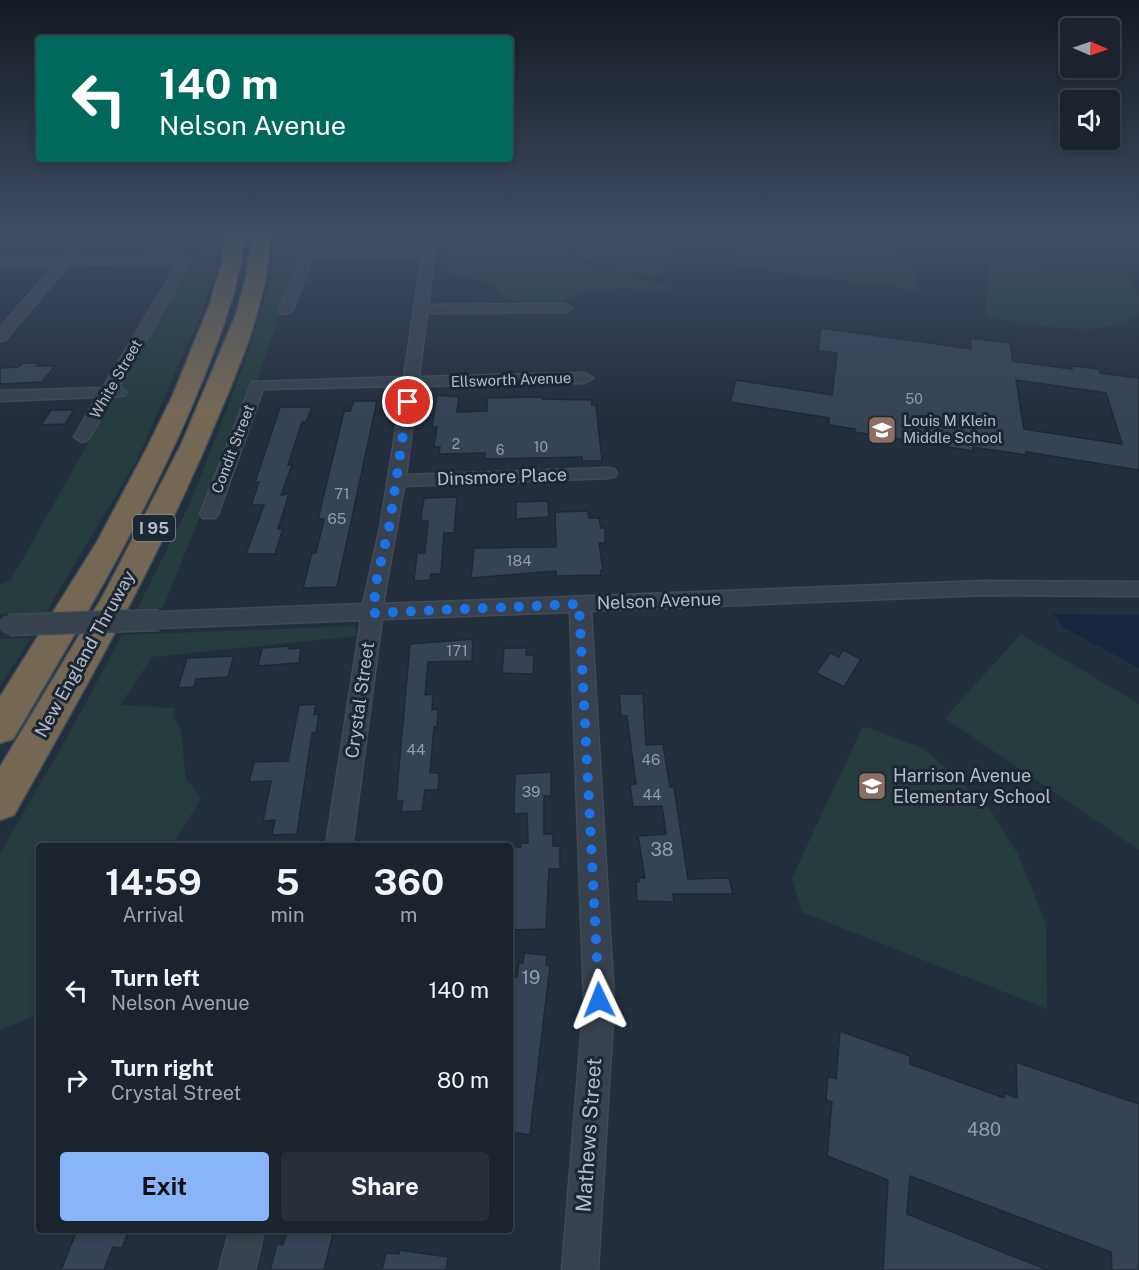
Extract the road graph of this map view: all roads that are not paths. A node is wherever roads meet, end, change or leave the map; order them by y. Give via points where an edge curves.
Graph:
1 (38, 293) edge
2 (168, 293) edge
3 (222, 293) edge
4 (251, 293) edge
5 (292, 293) edge
6 (423, 293) edge
7 (565, 308) dead end
8 (421, 309) junction
9 (286, 310) dead end
10 (0, 337) edge
11 (585, 378) dead end
12 (411, 383) junction
13 (257, 385) joint
14 (115, 393) junction
15 (0, 396) edge
16 (82, 437) dead end
17 (608, 473) dead end
18 (397, 481) junction
19 (209, 514) dead end
20 (1139, 589) edge
21 (579, 604) junction
22 (373, 613) junction
23 (5, 626) edge
24 (0, 728) edge
25 (0, 802) edge
26 (339, 843) edge
27 (246, 1233) edge
28 (237, 1270) edge
29 (580, 1270) edge

1 - 10 street
2 - 14 street, White Street
3 - 24 highway, New England Thruway / I 95 via 162,443 100,561
4 - 25 highway, New England Thruway / I 95 via 194,445 122,590
5 - 9 street
6 - 8 street, Crystal Street
7 - 8 street
8 - 12 street, Crystal Street
11 - 12 street, Ellsworth Avenue
12 - 13 street, Ellsworth Avenue
12 - 18 street, Crystal Street
13 - 19 street, Condit Street
14 - 15 street
14 - 16 street, White Street
17 - 18 street, Dinsmore Place
18 - 22 street, Crystal Street
20 - 21 street, Nelson Avenue via 984,588
21 - 22 street, Nelson Avenue
21 - 29 street, Mathews Street via 599,1000
22 - 23 street, Nelson Avenue, bridge
22 - 26 street, Crystal Street
27 - 28 street

